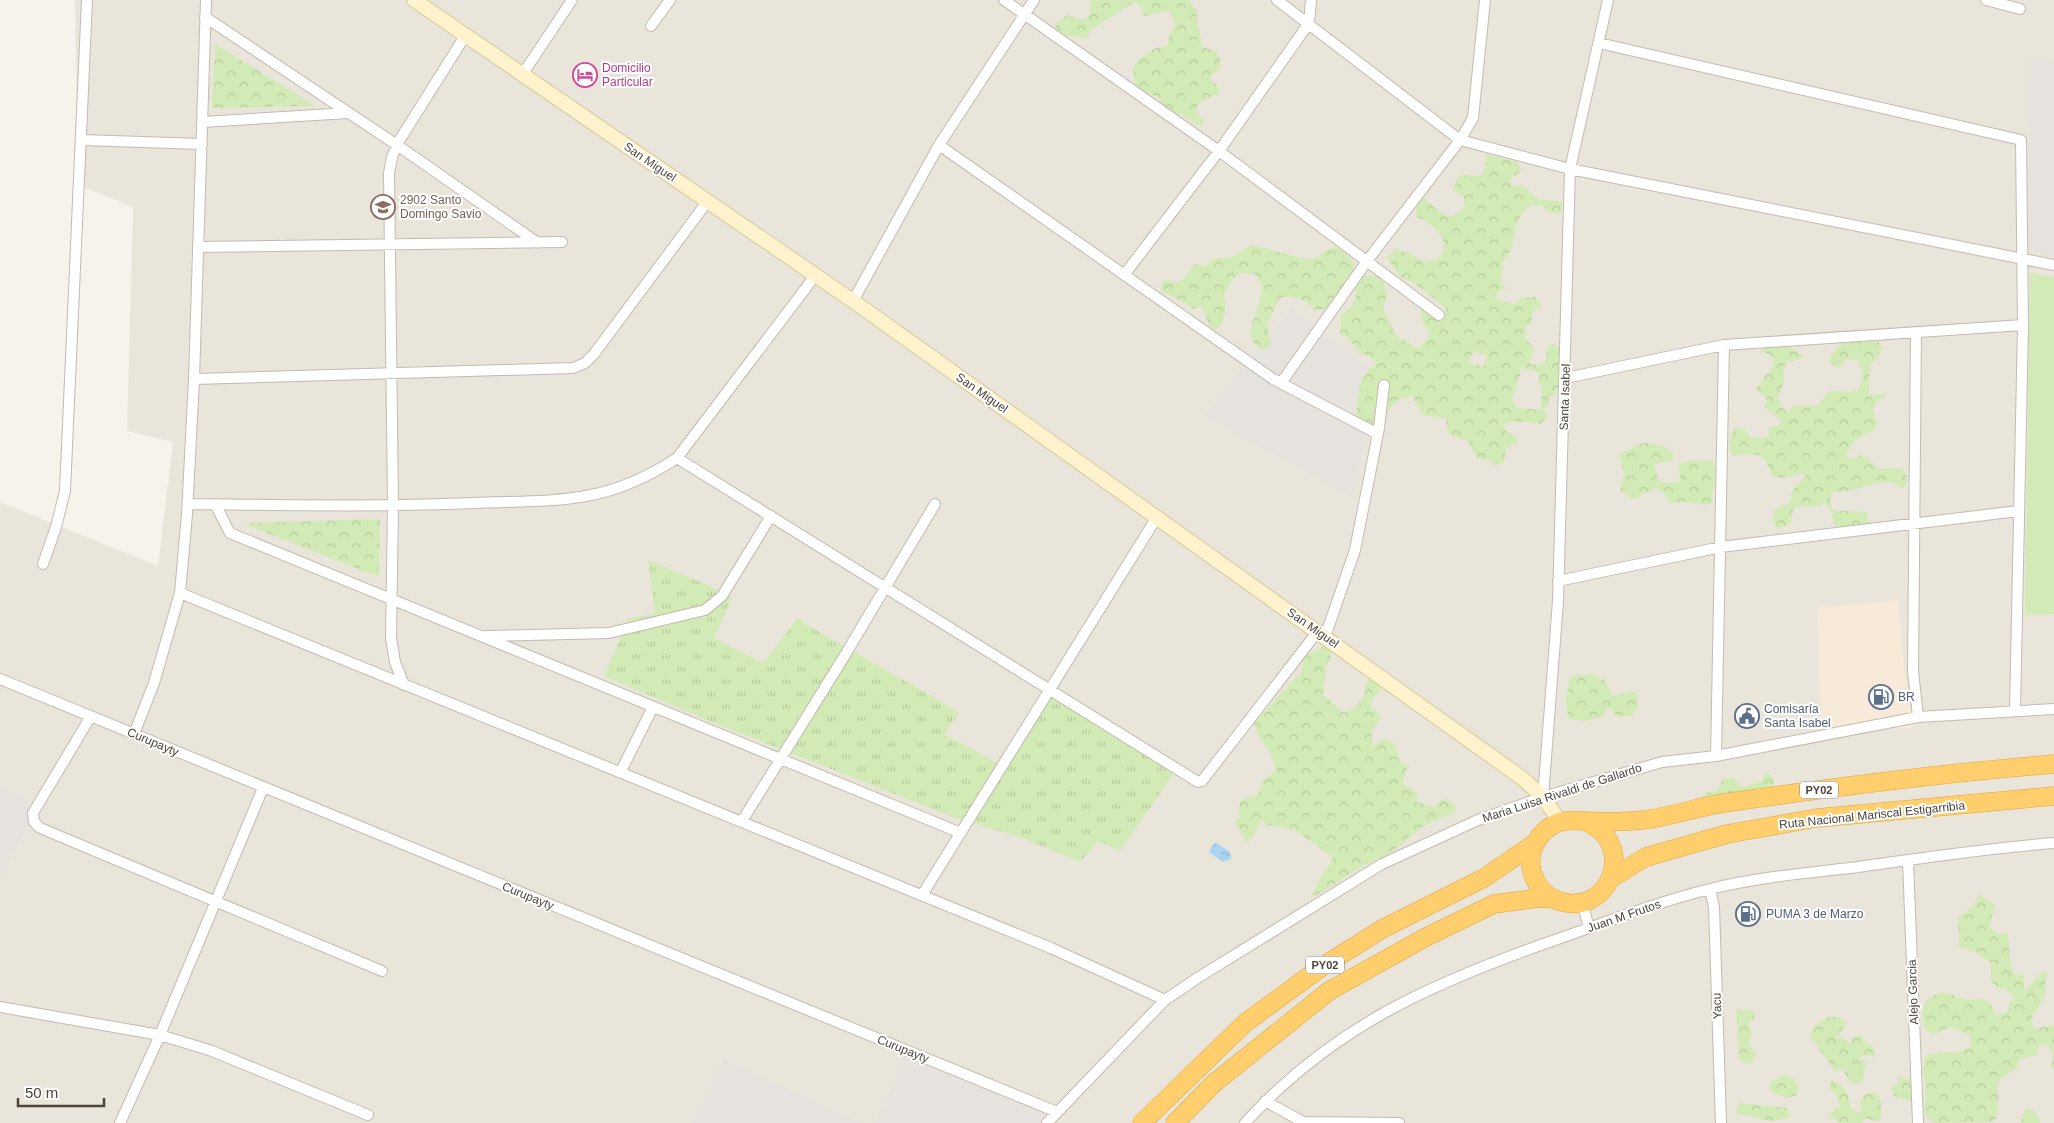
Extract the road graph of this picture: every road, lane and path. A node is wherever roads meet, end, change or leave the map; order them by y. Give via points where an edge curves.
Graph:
1 (87, 0) edge
2 (206, 0) edge
3 (414, 0) edge
4 (572, 0) edge
5 (670, 0) edge
6 (1004, 0) edge
7 (1034, 0) edge
8 (1277, 0) edge
9 (1311, 0) edge
10 (1485, 0) edge
11 (1608, 0) edge
12 (1986, 0) edge
13 (2020, 9) dead end
14 (1023, 14) junction
15 (205, 17) junction
16 (1309, 23) junction
17 (651, 26) dead end
18 (465, 36) junction
19 (1599, 43) junction
20 (522, 75) junction
21 (348, 113) junction
22 (202, 122) junction
23 (82, 140) junction
24 (1460, 140) junction
25 (202, 144) junction
26 (939, 144) junction
27 (397, 145) junction
28 (1219, 151) junction
29 (1570, 168) junction
30 (707, 202) junction
31 (562, 242) dead end
32 (538, 243) junction
33 (389, 246) junction
34 (198, 247) junction
35 (2023, 259) junction
36 (1367, 261) junction
37 (2054, 265) edge
38 (1124, 275) junction
39 (815, 276) junction
40 (853, 302) junction
41 (1439, 315) dead end
42 (2022, 325) junction
43 (1916, 334) junction
44 (1724, 345) junction
45 (392, 374) junction
46 (1566, 378) junction
47 (194, 379) junction
48 (1281, 383) junction
49 (1384, 385) dead end
50 (1378, 434) junction
51 (677, 458) junction
52 (188, 504) junction
53 (215, 504) junction
54 (934, 504) dead end
55 (393, 506) junction
56 (2018, 511) junction
57 (771, 516) junction
58 (1157, 517) junction
59 (1914, 524) junction
60 (1721, 547) junction
61 (43, 564) dead end
62 (1558, 581) junction
63 (886, 587) junction
64 (180, 592) junction
65 (391, 600) junction
66 (1322, 634) junction
67 (480, 636) junction
68 (0, 679) edge
69 (404, 685) junction
70 (1050, 689) junction
71 (653, 707) junction
72 (2054, 709) edge
73 (2014, 711) junction
74 (91, 716) junction
75 (1918, 717) junction
76 (134, 734) junction
77 (1716, 756) junction
78 (781, 758) junction
79 (2054, 764) edge
80 (621, 771) junction
81 (263, 788) junction
82 (2054, 796) edge
83 (1543, 797) junction
84 (742, 821) junction
85 (1584, 821) junction
86 (1560, 822) junction
87 (961, 833) junction
88 (1535, 843) junction
89 (2054, 843) edge
90 (1908, 860) junction
91 (1610, 880) junction
92 (1710, 889) junction
93 (922, 895) junction
94 (1555, 899) junction
95 (216, 902) junction
96 (1582, 902) junction
97 (1589, 928) junction
98 (382, 971) dead end
99 (1166, 1000) junction
100 (0, 1007) edge
101 (160, 1035) junction
102 (1265, 1101) junction
103 (1057, 1112) junction
104 (368, 1114) dead end
105 (120, 1123) edge
106 (1047, 1123) edge
107 (1142, 1123) edge
108 (1175, 1123) edge
109 (1245, 1123) edge
110 (1303, 1123) edge
111 (1399, 1123) edge
112 (1721, 1123) edge
113 (1918, 1123) edge

1 - 23 street
2 - 15 street
3 - 18 street, San Miguel
4 - 20 street
5 - 17 street
6 - 14 street
7 - 14 street
8 - 16 street
9 - 16 street
10 - 24 street via 1475,113
11 - 19 street, Santa Isabel
12 - 13 street
14 - 26 street
14 - 28 street
15 - 21 street
15 - 22 street
16 - 24 street
16 - 28 street
18 - 20 street, San Miguel
18 - 27 street
19 - 29 street, Santa Isabel
19 - 35 street via 2021,140
20 - 30 street, San Miguel
21 - 22 street
21 - 27 street
22 - 25 street
23 - 25 street
23 - 61 street via 65,491
24 - 29 street
24 - 36 street
25 - 34 street
26 - 38 street
26 - 40 street
27 - 32 street
27 - 33 street via 389,173
28 - 36 street
28 - 38 street
29 - 35 street
29 - 46 street, Santa Isabel
30 - 39 street, San Miguel
30 - 45 street via 585,363 573,368
31 - 32 street
32 - 33 street
33 - 34 street
33 - 45 street
34 - 47 street
35 - 37 street
35 - 42 street
36 - 41 street
36 - 48 street
38 - 48 street
39 - 40 street, San Miguel
39 - 51 street
40 - 58 street, San Miguel
42 - 43 street
42 - 56 street
43 - 44 street
43 - 59 street
44 - 46 street
44 - 60 street
45 - 47 street
45 - 55 street
46 - 62 street, Santa Isabel
47 - 52 street
48 - 50 street
49 - 50 street
50 - 66 street via 1355,550
51 - 55 street via 654,473 592,495 564,500
51 - 57 street
52 - 53 street
52 - 64 street
53 - 55 street
53 - 65 street via 230,533
54 - 63 street
55 - 65 street
56 - 59 street
56 - 73 street
57 - 63 street
57 - 67 street via 722,596 705,610 609,634
58 - 66 street, San Miguel
58 - 70 street
59 - 60 street
59 - 75 street via 1912,671
60 - 62 street
60 - 77 street
62 - 83 street, Santa Isabel
63 - 70 street
63 - 78 street
64 - 69 street
64 - 76 street via 154,683
65 - 67 street
65 - 69 street via 391,638 395,662
66 - 70 street via 1200,782
66 - 83 street, San Miguel via 1522,778
67 - 71 street
68 - 74 street, Curupayty
69 - 80 street
70 - 87 street
71 - 78 street
71 - 80 street
72 - 73 street, Maria Luisa Rivaldi de Gallardo
73 - 75 street, Maria Luisa Rivaldi de Gallardo
74 - 76 street, Curupayty
74 - 95 street via 33,813 34,822 40,828
75 - 77 street, Maria Luisa Rivaldi de Gallardo
76 - 81 street, Curupayty
77 - 83 street, Maria Luisa Rivaldi de Gallardo via 1662,762
78 - 84 street
78 - 87 street
79 - 85 highway, PY02 via 1936,774 1721,804 1644,820
80 - 84 street
81 - 95 street
81 - 103 street, Curupayty
82 - 91 highway, Ruta Nacional Mariscal Estigarribia / PY02 via 1817,818 1727,834 1646,857
83 - 86 street, San Miguel
83 - 99 street, Maria Luisa Rivaldi de Gallardo via 1478,820 1382,864 1215,966
84 - 93 street
85 - 86 highway, PY02
85 - 91 highway via 1604,833 1612,846 1614,860
86 - 88 highway, PY02 via 1546,830
87 - 93 street
88 - 94 highway via 1531,856 1533,875 1540,887
88 - 107 highway, PY02 via 1484,878 1382,929 1320,968 1245,1023
89 - 90 street, Juan M Frutos
90 - 92 street, Juan M Frutos
90 - 113 street, Alejo Garcia
91 - 96 highway, PY02 via 1601,892
92 - 97 street, Juan M Frutos
92 - 112 street, Yacu via 1714,907
93 - 99 street
94 - 96 highway, PY02 via 1568,903
94 - 108 highway, PY02 via 1494,904 1426,937 1329,991 1213,1084
95 - 98 street
95 - 101 street
96 - 97 street
97 - 102 street, Juan M Frutos via 1507,956 1424,990 1373,1018 1302,1066
99 - 103 street, Maria Luisa Rivaldi de Gallardo
100 - 101 street
101 - 104 street via 212,1051
101 - 105 street
102 - 109 street, Juan M Frutos
102 - 110 street
103 - 106 street, Maria Luisa Rivaldi de Gallardo
110 - 111 street

